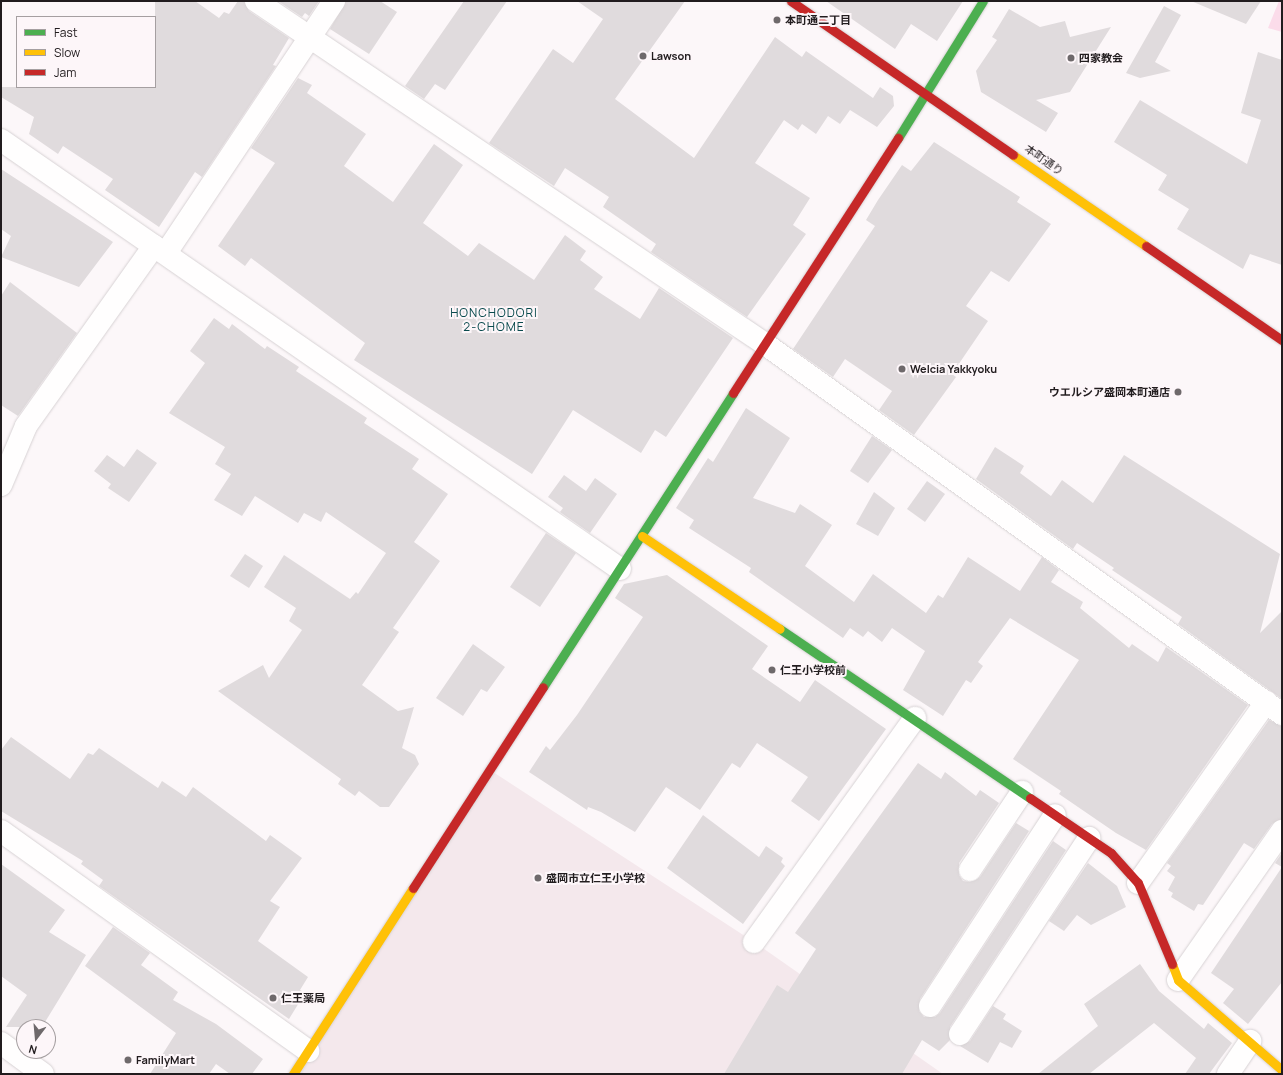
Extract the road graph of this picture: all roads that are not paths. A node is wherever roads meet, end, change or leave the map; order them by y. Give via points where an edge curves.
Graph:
1 (256, 1) edge
2 (334, 1) edge
3 (790, 1) edge
4 (983, 1) edge
5 (310, 38) junction
6 (927, 93) junction
7 (1, 140) edge
8 (160, 250) junction
9 (1281, 337) edge
10 (765, 344) junction
11 (1, 485) edge
12 (642, 536) junction
13 (620, 569) junction
14 (1274, 708) edge
15 (915, 718) junction
16 (1022, 792) junction
17 (1055, 815) junction
18 (1, 831) edge
19 (1282, 831) edge
20 (1089, 838) junction
21 (970, 870) dead end
22 (1138, 884) junction
23 (754, 942) dead end
24 (1178, 980) junction
25 (930, 1006) dead end
26 (960, 1034) dead end
27 (1250, 1041) junction
28 (1, 1043) edge
29 (308, 1051) junction
30 (1282, 1070) edge
31 (43, 1074) edge
32 (293, 1074) edge
33 (1228, 1074) edge

1 - 5 street
2 - 5 street
3 - 6 street, 本町通り
4 - 6 street
5 - 8 street
5 - 10 street
6 - 9 street, 本町通り
6 - 10 street
7 - 8 street
8 - 11 street via 26,426
8 - 13 street
10 - 12 street
10 - 14 street
12 - 13 street
12 - 15 street
13 - 29 street
14 - 22 street
15 - 16 street
15 - 23 street
16 - 17 street
16 - 21 street
17 - 20 street
17 - 25 street
18 - 29 street
19 - 24 street
20 - 22 street via 1111,853
20 - 26 street
22 - 24 street
24 - 27 street
27 - 30 street
27 - 33 street
28 - 31 street
29 - 32 street

